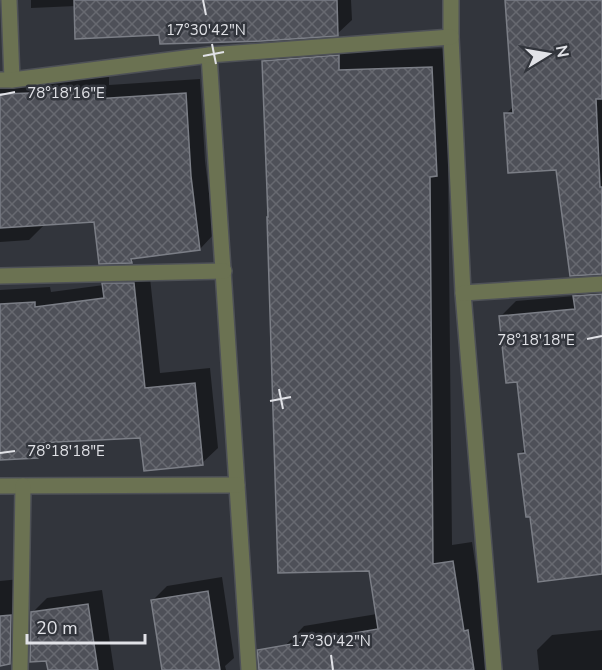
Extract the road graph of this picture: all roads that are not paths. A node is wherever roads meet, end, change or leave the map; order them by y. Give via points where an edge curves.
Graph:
1 (9, 0) edge
2 (451, 0) edge
3 (451, 37) junction
4 (209, 55) junction
5 (6, 80) edge
6 (224, 271) junction
7 (0, 276) edge
8 (602, 284) edge
9 (463, 293) junction
10 (237, 485) junction
11 (0, 486) edge
12 (23, 486) junction
13 (20, 670) edge
14 (249, 670) edge
15 (494, 670) edge

1 - 5 street
2 - 3 street
3 - 4 street
3 - 9 street
4 - 5 street
4 - 6 street
6 - 7 street
6 - 10 street
8 - 9 street
9 - 15 street
10 - 12 street
10 - 14 street
11 - 12 street
12 - 13 street

